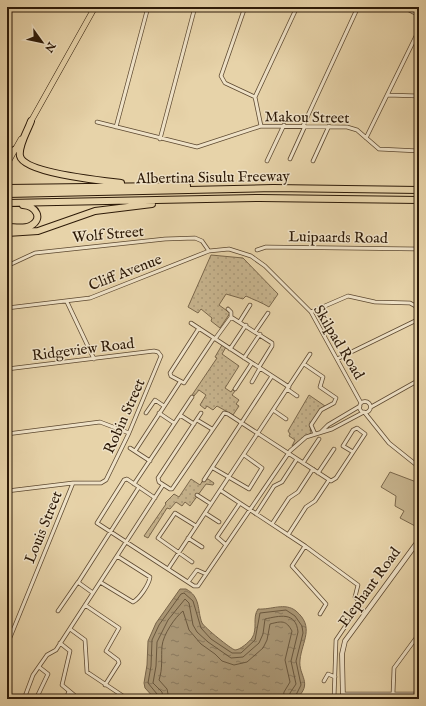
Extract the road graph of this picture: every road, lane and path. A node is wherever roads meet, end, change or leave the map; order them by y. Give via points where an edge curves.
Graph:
1 (95, 7) edge
2 (148, 7) edge
3 (195, 7) edge
4 (245, 7) edge
5 (297, 7) edge
6 (358, 7) edge
7 (403, 7) edge
8 (419, 15) edge
9 (419, 30) edge
10 (387, 95) junction
11 (255, 96) junction
12 (419, 96) edge
13 (31, 121) junction
14 (97, 122) dead end
15 (284, 125) junction
16 (262, 126) junction
17 (304, 126) junction
18 (329, 126) junction
19 (116, 127) junction
20 (366, 138) junction
21 (160, 139) junction
22 (16, 148) junction
23 (419, 151) edge
24 (7, 154) edge
25 (290, 159) dead end
26 (267, 161) dead end
27 (313, 161) dead end
28 (7, 164) edge
29 (187, 186) junction
30 (7, 188) edge
31 (273, 188) junction
32 (419, 190) edge
33 (7, 194) edge
34 (191, 199) junction
35 (419, 200) edge
36 (7, 204) edge
37 (7, 227) edge
38 (7, 233) edge
39 (419, 249) edge
40 (209, 250) junction
41 (257, 250) dead end
42 (247, 254) joint
43 (7, 266) edge
44 (67, 302) junction
45 (250, 305) dead end
46 (7, 308) edge
47 (419, 308) edge
48 (228, 309) dead end
49 (311, 312) junction
50 (268, 313) dead end
51 (232, 317) junction
52 (419, 319) edge
53 (240, 321) junction
54 (191, 323) dead end
55 (246, 325) junction
56 (199, 328) junction
57 (255, 332) junction
58 (260, 334) junction
59 (215, 338) junction
60 (230, 349) junction
61 (160, 354) joint
62 (310, 354) dead end
63 (244, 358) junction
64 (94, 359) junction
65 (337, 359) junction
66 (252, 363) junction
67 (304, 364) junction
68 (259, 368) junction
69 (7, 369) edge
70 (272, 376) junction
71 (418, 381) edge
72 (180, 382) junction
73 (252, 382) dead end
74 (419, 387) edge
75 (288, 388) junction
76 (234, 389) dead end
77 (357, 394) junction
78 (297, 396) dead end
79 (192, 397) dead end
80 (365, 401) junction
81 (361, 404) junction
82 (164, 406) junction
83 (370, 407) junction
84 (273, 410) junction
85 (365, 412) junction
86 (146, 413) dead end
87 (201, 413) dead end
88 (159, 414) junction
89 (180, 415) junction
90 (286, 418) dead end
91 (197, 420) junction
92 (374, 422) junction
93 (174, 423) junction
94 (242, 423) junction
95 (194, 424) junction
96 (212, 429) junction
97 (321, 432) junction
98 (129, 433) junction
99 (258, 433) junction
100 (7, 434) edge
101 (315, 434) junction
102 (319, 439) dead end
103 (130, 448) dead end
104 (334, 449) dead end
105 (135, 451) junction
106 (353, 452) junction
107 (288, 453) junction
108 (244, 455) junction
109 (297, 459) junction
110 (150, 460) junction
111 (303, 463) junction
112 (419, 467) edge
113 (213, 468) junction
114 (313, 469) junction
115 (318, 473) junction
116 (229, 477) junction
117 (204, 480) dead end
118 (329, 480) junction
119 (73, 483) junction
120 (134, 484) junction
121 (163, 485) junction
122 (139, 487) junction
123 (220, 490) junction
124 (7, 491) edge
125 (197, 495) dead end
126 (155, 498) junction
127 (240, 503) junction
128 (211, 504) junction
129 (249, 509) junction
130 (205, 514) junction
131 (256, 514) junction
132 (219, 522) dead end
133 (272, 524) junction
134 (196, 526) junction
135 (110, 532) junction
136 (288, 535) junction
137 (188, 538) junction
138 (419, 540) edge
139 (126, 543) junction
140 (225, 544) junction
141 (305, 546) junction
142 (202, 547) dead end
143 (178, 554) junction
144 (117, 556) junction
145 (192, 562) dead end
146 (168, 569) junction
147 (206, 574) junction
148 (78, 582) junction
149 (100, 582) junction
150 (188, 582) junction
151 (93, 593) junction
152 (85, 606) junction
153 (58, 611) dead end
154 (320, 614) dead end
155 (70, 629) junction
156 (419, 634) edge
157 (60, 643) junction
158 (7, 645) edge
159 (38, 667) junction
160 (335, 676) junction
161 (324, 681) dead end
162 (105, 684) junction
163 (69, 691) junction
164 (393, 694) junction
165 (419, 694) edge
166 (74, 695) dead end
167 (123, 696) dead end
168 (343, 697) edge
169 (24, 699) edge
170 (36, 699) edge
171 (66, 699) edge
172 (313, 699) edge
173 (325, 699) edge
174 (334, 699) edge

1 - 13 main road
2 - 19 street
3 - 21 street
4 - 11 street via 221,76 225,83
5 - 11 street
6 - 17 street
7 - 8 street
9 - 10 street
10 - 12 street
10 - 20 street
11 - 16 street
13 - 22 main road
13 - 29 highway via 20,151 22,160 31,166 111,182
14 - 19 street, Makou Street
15 - 16 street, Makou Street
15 - 17 street, Makou Street
15 - 26 street
16 - 21 street, Makou Street via 199,147
17 - 18 street, Makou Street
17 - 25 street
18 - 20 street, Makou Street via 351,127
18 - 27 street
19 - 21 street, Makou Street
20 - 23 street, Makou Street via 383,150
22 - 24 highway
22 - 28 main road
29 - 30 highway
29 - 31 highway
31 - 32 highway, Albertina Sisulu Freeway
31 - 33 highway, Albertina Sisulu Freeway
34 - 35 highway, Albertina Sisulu Freeway
34 - 36 highway, Albertina Sisulu Freeway
34 - 38 highway via 100,210 38,231
36 - 37 highway via 30,206 36,211 37,216 29,227
39 - 41 street, Luipaards Road via 266,247
40 - 42 street, Cliff Avenue via 230,249
40 - 43 street, Wolf Street via 195,238 165,239 35,252
40 - 44 street, Cliff Avenue via 95,296
42 - 49 street, Skilpad Road via 260,262
44 - 46 street, Cliff Avenue
44 - 64 street
45 - 53 street
47 - 49 street via 410,303 376,302 348,296
48 - 51 street
49 - 65 street, Skilpad Road
50 - 57 street
51 - 53 street
51 - 59 street
52 - 65 street
53 - 55 street
54 - 56 street
55 - 57 street
55 - 60 street
56 - 59 street
56 - 72 street via 170,373
57 - 58 street
58 - 63 street
58 - 68 street via 273,345
59 - 60 street
59 - 72 street via 185,382
60 - 63 street
61 - 64 street, Ridgeview Road via 154,351
61 - 98 street, Robin Street via 159,363
62 - 67 street
63 - 66 street
64 - 69 street, Ridgeview Road
65 - 77 street, Skilpad Road
66 - 68 street
66 - 76 street
67 - 75 street
67 - 101 street via 323,377 320,387 336,398 334,403 320,412 311,424
68 - 70 street
68 - 73 street
70 - 75 street
70 - 94 street
71 - 74 street
71 - 83 street
72 - 82 street
75 - 78 street
75 - 84 street
77 - 80 street, Skilpad Road
77 - 81 street, Skilpad Road
79 - 89 street
80 - 81 street
80 - 83 street, Skilpad Road
81 - 85 street, Skilpad Road via 361,410
81 - 97 street
82 - 86 street via 155,400
82 - 88 street
83 - 85 street
83 - 92 street
84 - 90 street
84 - 99 street
85 - 92 street
85 - 97 street
87 - 91 street
88 - 93 street
88 - 105 street
89 - 93 street
89 - 95 street
91 - 95 street
91 - 96 street
92 - 112 street via 393,447
93 - 110 street
94 - 96 street via 224,413
94 - 99 street
94 - 113 street
95 - 121 street via 158,478
96 - 121 street via 172,489
97 - 101 street
98 - 100 street via 100,422
98 - 119 street, Robin Street via 109,477 102,483
99 - 107 street
99 - 108 street
101 - 107 street
102 - 111 street
103 - 105 street
104 - 115 street
105 - 110 street
106 - 106 street via 365,434 357,428 343,446
106 - 118 street via 336,478
107 - 109 street
107 - 129 street
108 - 116 street
108 - 116 street via 262,468 258,476 248,489
109 - 111 street
109 - 131 street via 282,482 274,486
110 - 120 street
111 - 114 street
113 - 116 street
113 - 117 street
114 - 115 street
114 - 133 street
115 - 118 street
116 - 123 street
118 - 136 street via 315,501 306,507
119 - 124 street
119 - 158 street, Louis Street
120 - 122 street
120 - 135 street via 124,480 97,520 98,524
121 - 126 street
122 - 126 street
122 - 135 street
123 - 127 street
123 - 128 street
125 - 128 street
126 - 139 street
127 - 129 street
127 - 140 street via 217,537
128 - 130 street
129 - 131 street
129 - 140 street
130 - 132 street
130 - 134 street
131 - 133 street
133 - 136 street
134 - 137 street
134 - 143 street via 178,514 172,514 158,538
135 - 139 street
135 - 148 street
136 - 141 street
137 - 142 street
137 - 143 street
138 - 168 street, Elephant Road via 345,641 342,654
139 - 144 street
139 - 146 street
140 - 147 street
141 - 154 street via 292,566 326,604
141 - 160 street via 358,586 355,597 361,604 336,640
143 - 145 street
143 - 146 street
144 - 149 street
144 - 149 street via 150,577 138,599 132,602
146 - 150 street
147 - 150 street via 197,570
147 - 150 street via 198,586
148 - 151 street
148 - 153 street
149 - 151 street
151 - 152 street
152 - 155 street
152 - 162 street via 120,628 106,651 119,663
155 - 157 street
155 - 162 street via 85,640 87,672
156 - 164 street via 394,668
157 - 159 street
157 - 163 street via 70,651 61,684
159 - 169 street
159 - 170 street via 48,674
160 - 161 street via 328,674
160 - 174 street
162 - 167 street
163 - 166 street
163 - 171 street
164 - 165 street
164 - 168 street
172 - 173 street
173 - 174 street

